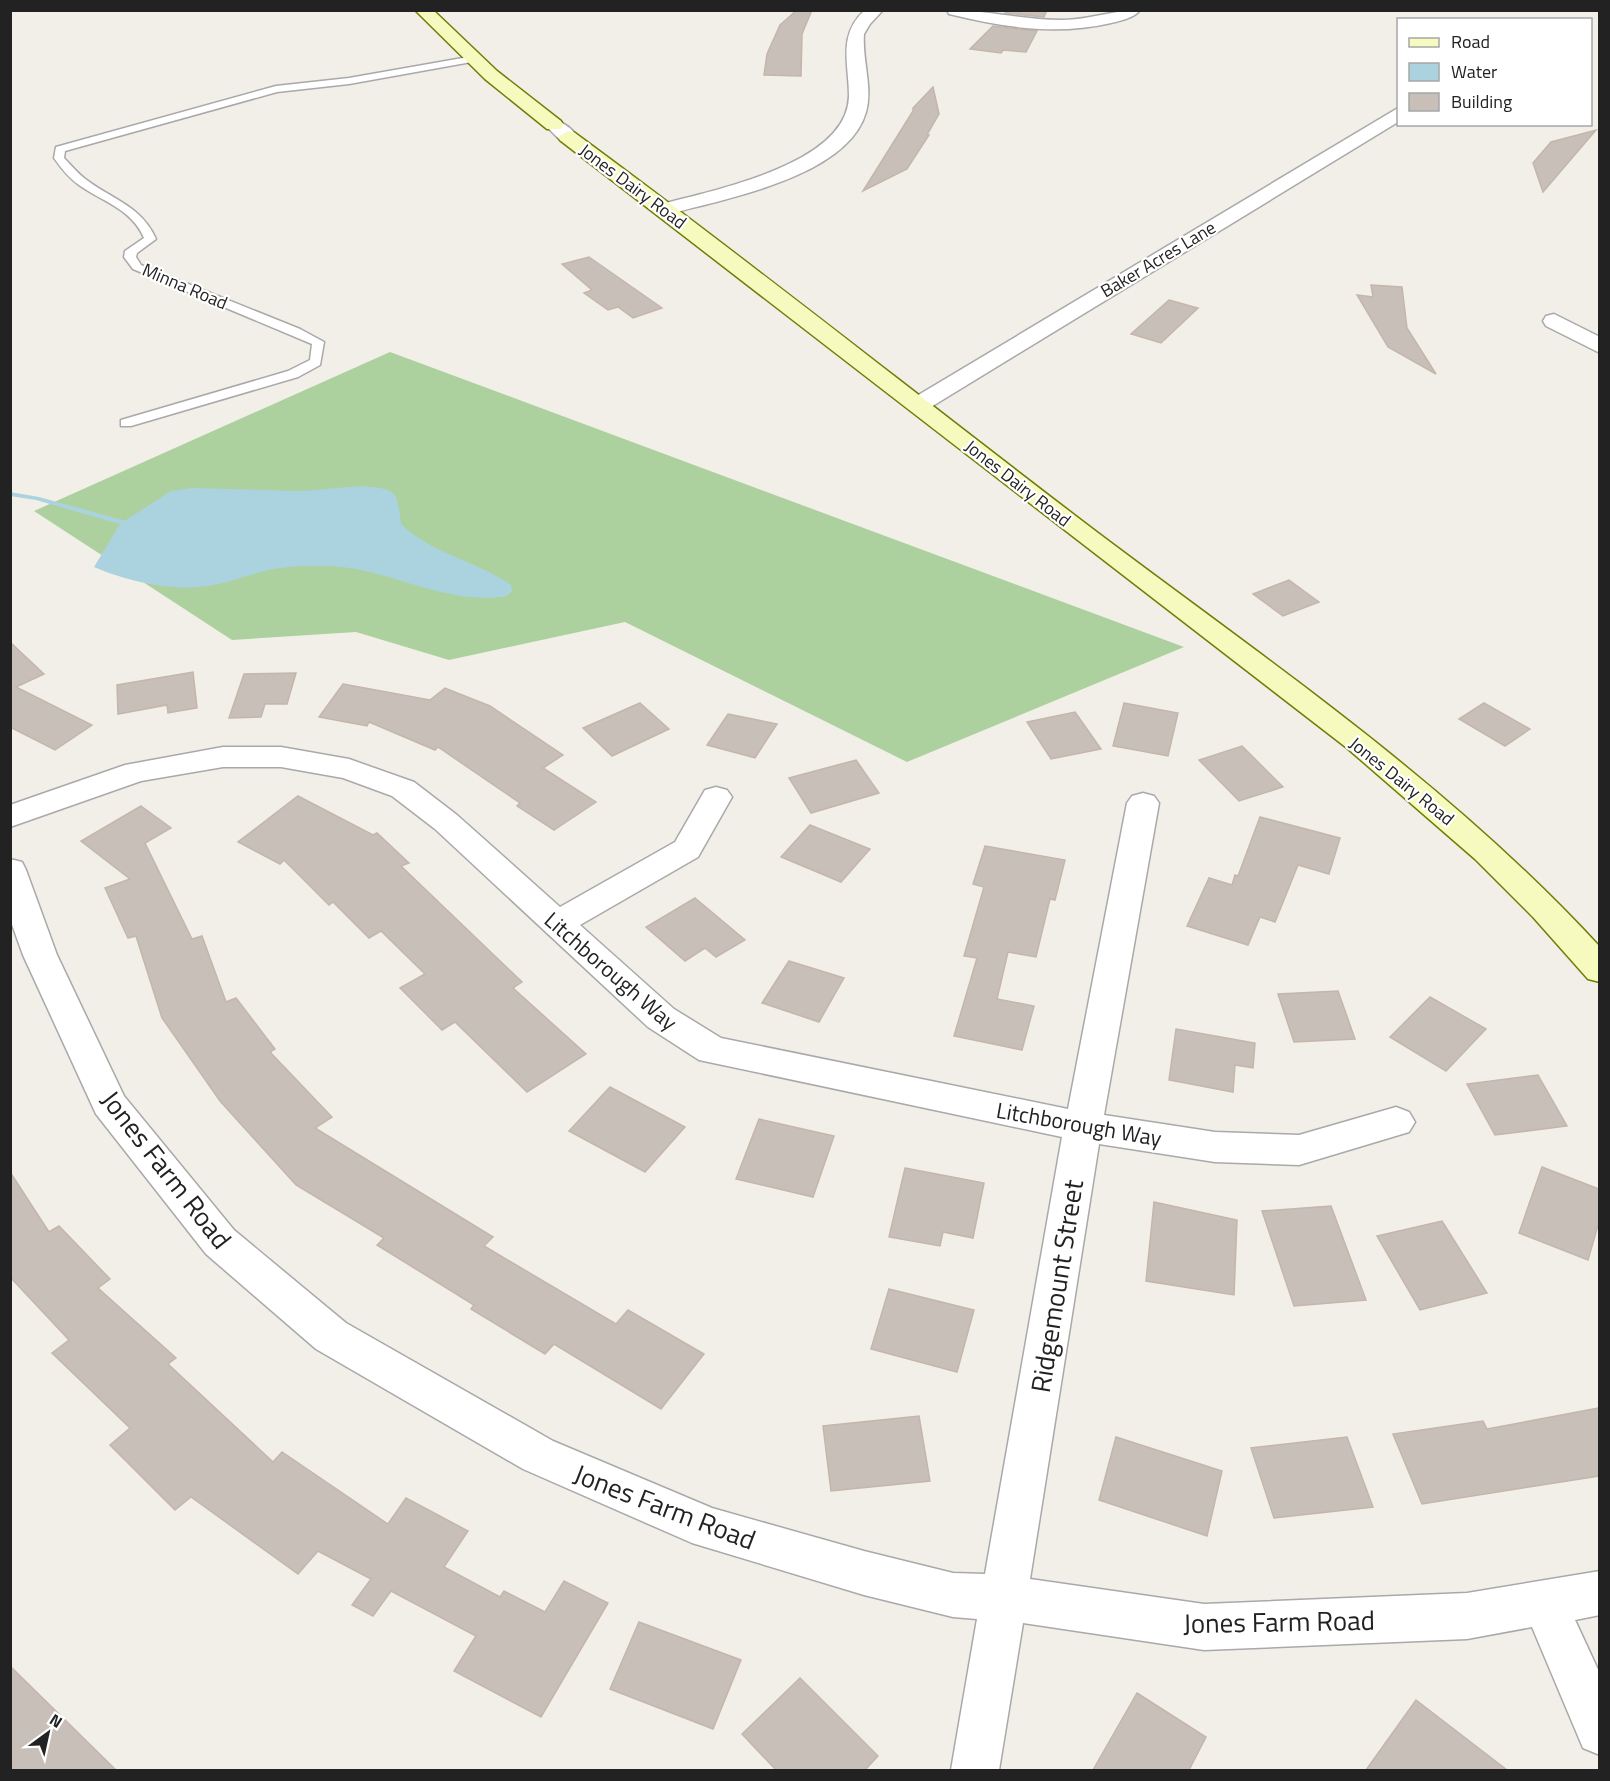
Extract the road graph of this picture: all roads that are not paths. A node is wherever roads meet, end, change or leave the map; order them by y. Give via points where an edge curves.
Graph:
1 (423, 10) edge
2 (874, 10) edge
3 (955, 10) edge
4 (1132, 10) edge
5 (474, 59) junction
6 (1397, 115) edge
7 (666, 209) junction
8 (1554, 321) dead end
9 (1599, 346) edge
10 (918, 405) junction
11 (126, 423) dead end
12 (716, 797) dead end
13 (1143, 803) dead end
14 (10, 817) edge
15 (10, 870) edge
16 (556, 924) junction
17 (1599, 970) edge
18 (1396, 1122) dead end
19 (1083, 1127) junction
20 (1599, 1593) edge
21 (1005, 1598) junction
22 (1544, 1602) junction
23 (1599, 1731) edge
24 (975, 1770) edge

1 - 5 street, Jones Dairy Road
2 - 7 street via 859,26 852,46 859,105 850,125 824,151 783,175
3 - 4 street via 1022,25 1048,26 1079,25
5 - 7 street, Jones Dairy Road via 561,131
5 - 11 lane, Minna Road via 349,81 276,89 60,149 59,158 83,184 130,210 147,230 150,239 131,251 130,257 137,267 318,342 316,362 292,374
6 - 10 street, Baker Acres Lane
7 - 10 street, Jones Dairy Road
8 - 9 street
10 - 17 street, Jones Dairy Road via 1446,815 1562,925
12 - 16 street via 687,849
13 - 19 street, Ridgemount Street
14 - 16 street, Litchborough Way via 136,772 223,757 281,757 349,769 402,789 429,809
15 - 21 street, Jones Farm Road via 40,955 109,1104 220,1242 332,1336 538,1455 708,1528 953,1595
16 - 19 street, Litchborough Way via 661,1018 712,1050
18 - 19 street, Litchborough Way via 1299,1150 1215,1147
19 - 21 street, Ridgemount Street
20 - 22 street, Jones Farm Road
21 - 22 street, Jones Farm Road via 1204,1627 1467,1616
21 - 24 street, Ridgemount Street
22 - 23 street

